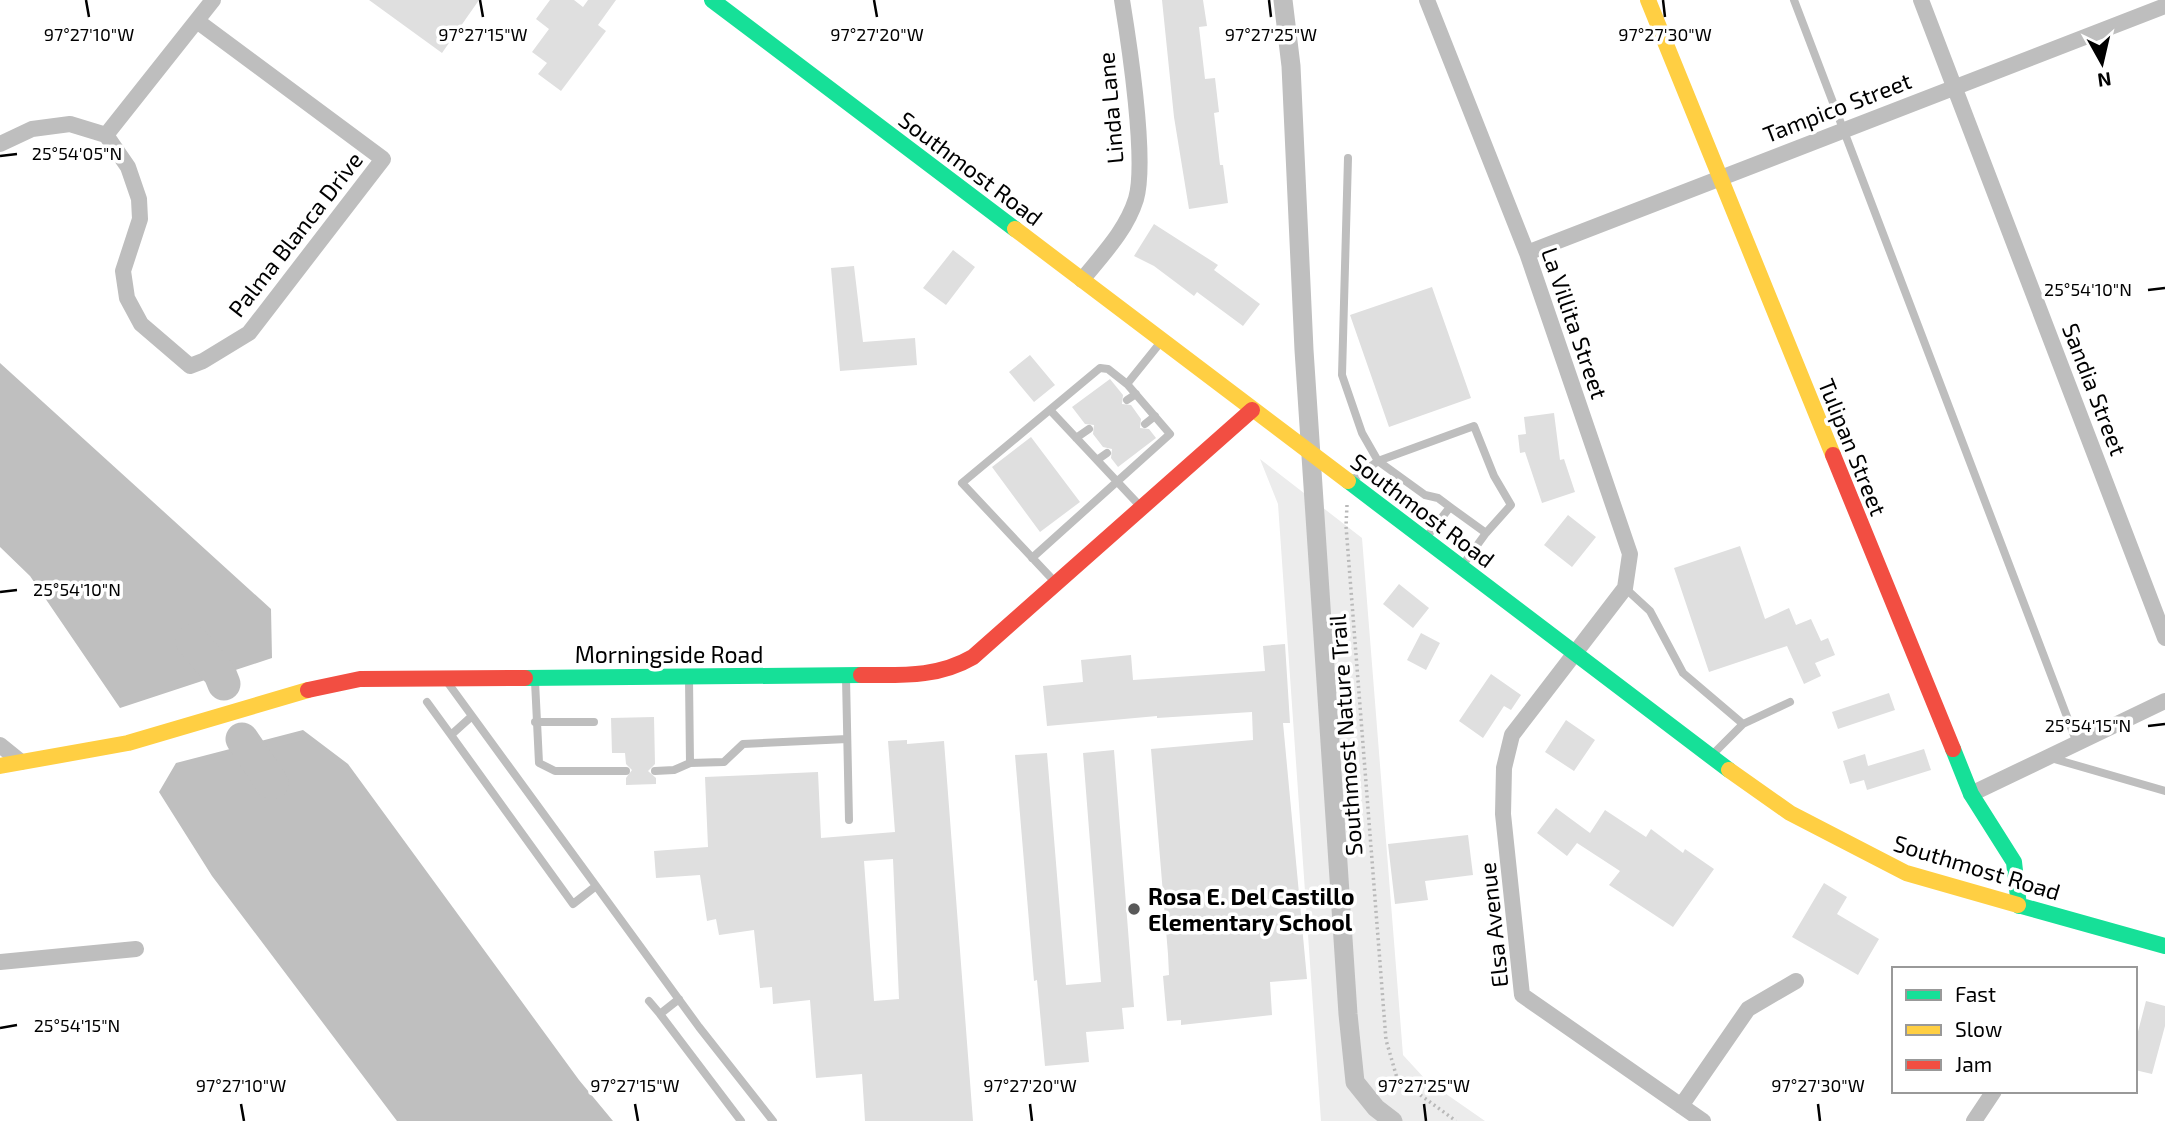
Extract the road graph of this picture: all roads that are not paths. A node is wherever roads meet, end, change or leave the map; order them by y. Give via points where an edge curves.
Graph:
1 (213, 0) edge
2 (712, 0) edge
3 (1122, 0) edge
4 (1427, 0) edge
5 (1648, 0) edge
6 (1794, 0) edge
7 (1921, 0) edge
8 (2165, 6) edge
9 (197, 21) junction
10 (1956, 86) junction
11 (1844, 129) junction
12 (106, 135) junction
13 (0, 144) edge
14 (1348, 158) dead end
15 (1719, 178) junction
16 (1527, 253) junction
17 (1082, 280) junction
18 (1162, 341) junction
19 (1127, 384) junction
20 (1136, 394) junction
21 (1127, 400) dead end
22 (1050, 410) junction
23 (1252, 410) junction
24 (1155, 416) junction
25 (1145, 424) dead end
26 (1089, 429) dead end
27 (1076, 438) junction
28 (1107, 453) dead end
29 (1097, 460) junction
30 (1378, 461) junction
31 (1117, 481) junction
32 (1349, 482) junction
33 (1450, 507) junction
34 (1142, 508) junction
35 (1486, 533) junction
36 (1425, 540) junction
37 (1032, 558) junction
38 (1461, 567) junction
39 (1057, 584) junction
40 (1625, 588) junction
41 (2165, 638) edge
42 (1574, 653) junction
43 (845, 675) junction
44 (689, 676) junction
45 (534, 677) junction
46 (444, 678) junction
47 (2165, 701) edge
48 (427, 702) dead end
49 (1790, 702) dead end
50 (472, 716) junction
51 (536, 722) junction
52 (594, 722) dead end
53 (1743, 724) junction
54 (451, 735) junction
55 (847, 739) junction
56 (2078, 743) junction
57 (0, 745) edge
58 (1711, 756) junction
59 (2048, 757) junction
60 (22, 762) junction
61 (690, 763) junction
62 (0, 766) edge
63 (626, 771) dead end
64 (655, 771) dead end
65 (2165, 792) edge
66 (1971, 794) junction
67 (849, 820) dead end
68 (596, 886) junction
69 (2019, 906) junction
70 (2165, 946) edge
71 (136, 949) dead end
72 (0, 962) edge
73 (1796, 981) dead end
74 (679, 999) junction
75 (649, 1001) dead end
76 (660, 1014) junction
77 (1993, 1093) edge
78 (1681, 1107) junction
79 (741, 1121) edge
80 (773, 1121) edge
81 (1703, 1121) edge
82 (1974, 1121) edge

1 - 9 street
2 - 17 street, Southmost Road
3 - 17 street, Linda Lane via 1140,163 1136,198 1124,227
4 - 16 street, La Villita Street
5 - 15 street, Tulipan Street
6 - 11 lane
7 - 10 street, Sandia Street
8 - 10 street, Tampico Street
9 - 12 street
9 - 12 street, Palma Blanca Drive via 383,159 249,333 204,362 190,366 141,324 127,298 123,271 140,219 139,199 128,167
10 - 11 street, Tampico Street
10 - 41 street, Sandia Street
11 - 15 street, Tampico Street
11 - 56 lane
12 - 13 street via 70,124 32,129
14 - 30 lane via 1342,375
15 - 16 street, Tampico Street
15 - 66 street, Tulipan Street
16 - 40 street, La Villita Street via 1630,554
17 - 18 street, Southmost Road
18 - 19 lane
18 - 23 street, Southmost Road
19 - 20 lane
19 - 22 lane via 1100,368
20 - 21 lane
20 - 24 lane
22 - 27 lane
22 - 37 lane via 962,483
23 - 32 street, Southmost Road
23 - 34 street, Morningside Road
24 - 25 lane
24 - 31 lane via 1170,434
26 - 27 lane
27 - 29 lane
28 - 29 lane
29 - 31 lane
30 - 32 lane
30 - 33 lane
30 - 35 lane via 1474,426 1511,505
31 - 34 lane
31 - 37 lane
32 - 36 street, Southmost Road
33 - 35 lane
33 - 36 lane
34 - 39 street, Morningside Road
35 - 38 lane
36 - 38 street, Southmost Road
37 - 39 lane
38 - 42 street, Southmost Road
39 - 43 street, Morningside Road via 969,661 947,671
40 - 42 street
40 - 53 lane via 1650,611 1683,673
42 - 58 street, Southmost Road
42 - 78 street, Elsa Avenue via 1512,735 1504,768 1503,814 1522,995
43 - 44 street, Morningside Road
43 - 55 lane
44 - 45 street, Morningside Road
44 - 61 lane
45 - 46 street, Morningside Road
45 - 51 lane
46 - 50 lane
46 - 60 street, Morningside Road via 360,679 326,685 128,743
47 - 56 street
48 - 54 lane
49 - 53 lane
50 - 54 lane
50 - 68 lane
51 - 52 lane
51 - 63 lane via 536,755 544,768
53 - 58 lane
54 - 68 lane via 573,904
55 - 61 lane via 743,744 724,762
55 - 67 lane
56 - 59 street
57 - 60 street
58 - 69 street, Southmost Road via 1790,813 1866,855 1906,873
59 - 65 lane
59 - 66 street
60 - 62 street, Morningside Road
61 - 64 lane
66 - 69 street, Tulipan Street via 2014,862
68 - 74 lane
69 - 70 street, Southmost Road
71 - 72 street
73 - 78 street via 1748,1009
74 - 76 lane
74 - 80 lane
75 - 76 lane
76 - 79 lane
77 - 82 street
78 - 81 street, Elsa Avenue

